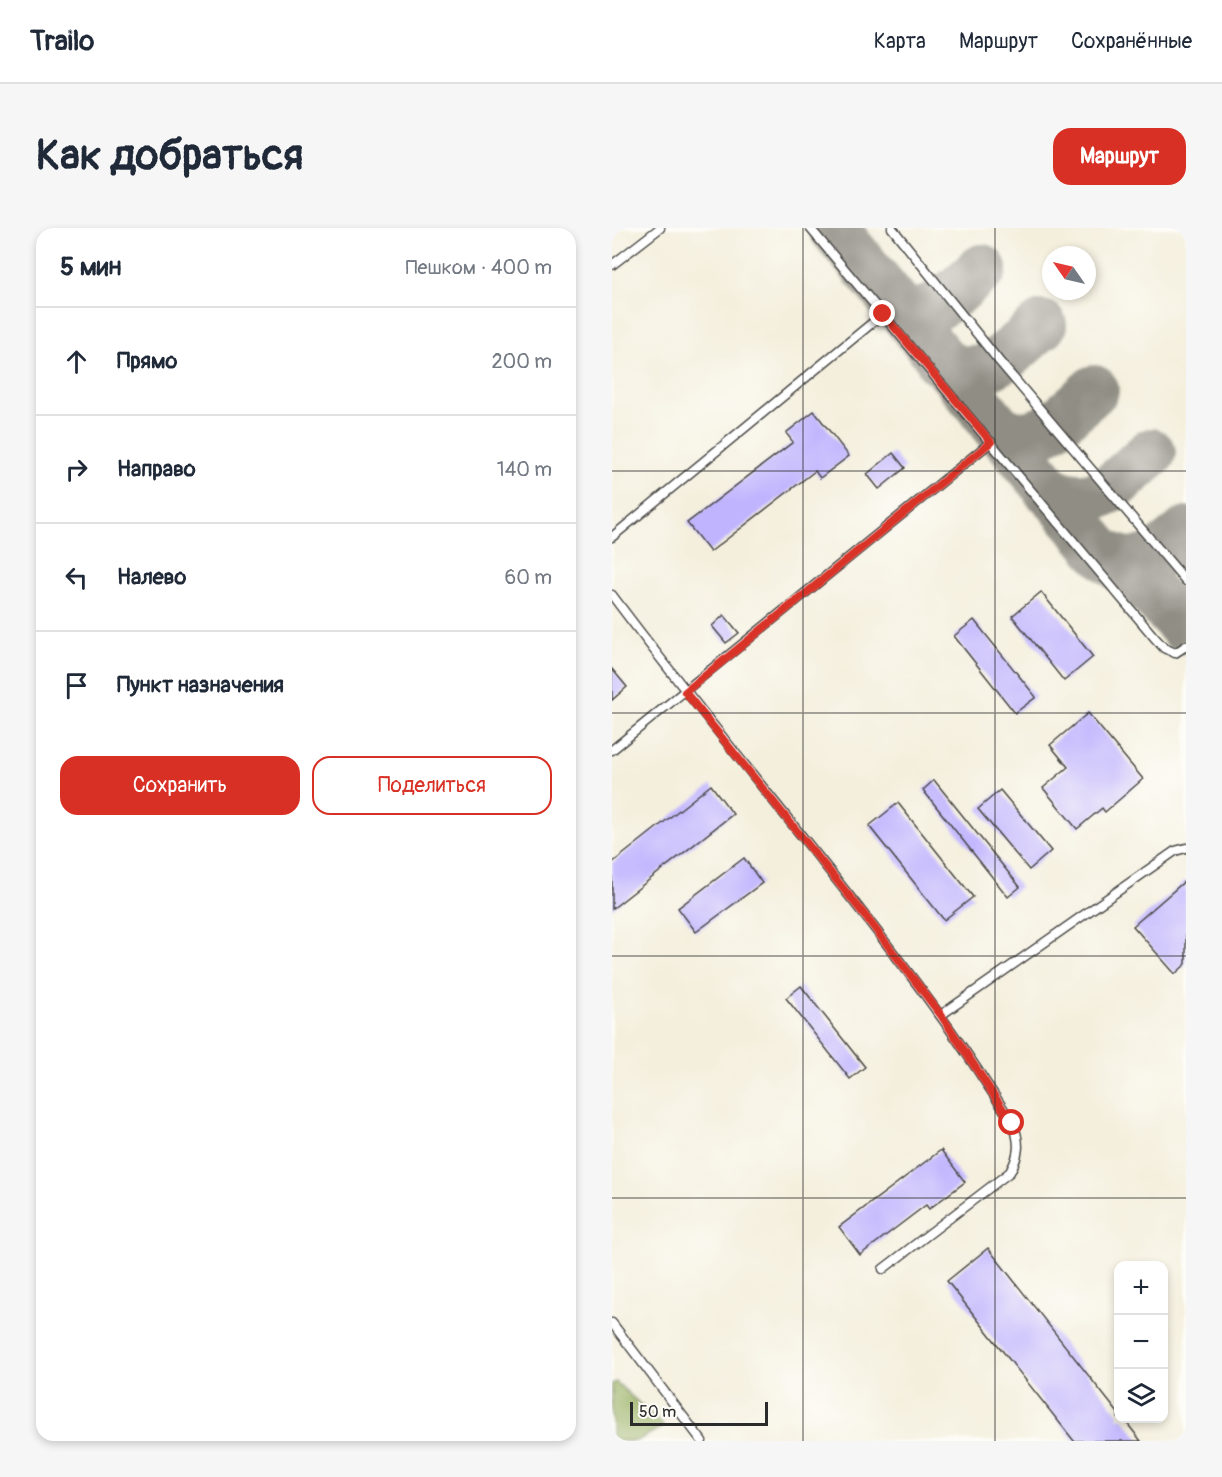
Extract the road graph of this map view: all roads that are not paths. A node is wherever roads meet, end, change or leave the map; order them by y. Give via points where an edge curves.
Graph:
1 (660, 228) edge
2 (810, 228) edge
3 (892, 228) edge
4 (612, 264) edge
5 (883, 314) junction
6 (991, 442) junction
7 (612, 537) edge
8 (1186, 581) edge
9 (612, 595) edge
10 (1186, 646) edge
11 (685, 692) junction
12 (612, 750) edge
13 (1186, 848) edge
14 (941, 1015) junction
15 (883, 1269) dead end
16 (612, 1323) edge
17 (702, 1441) edge

1 - 4 lane
2 - 5 lane
3 - 8 lane
5 - 6 lane
5 - 7 lane
6 - 10 lane via 1164,648 1175,653
6 - 11 lane
9 - 11 lane
11 - 12 lane
11 - 14 lane
13 - 14 lane via 1174,851
14 - 15 lane via 1012,1123 1019,1156 1010,1172
16 - 17 lane

